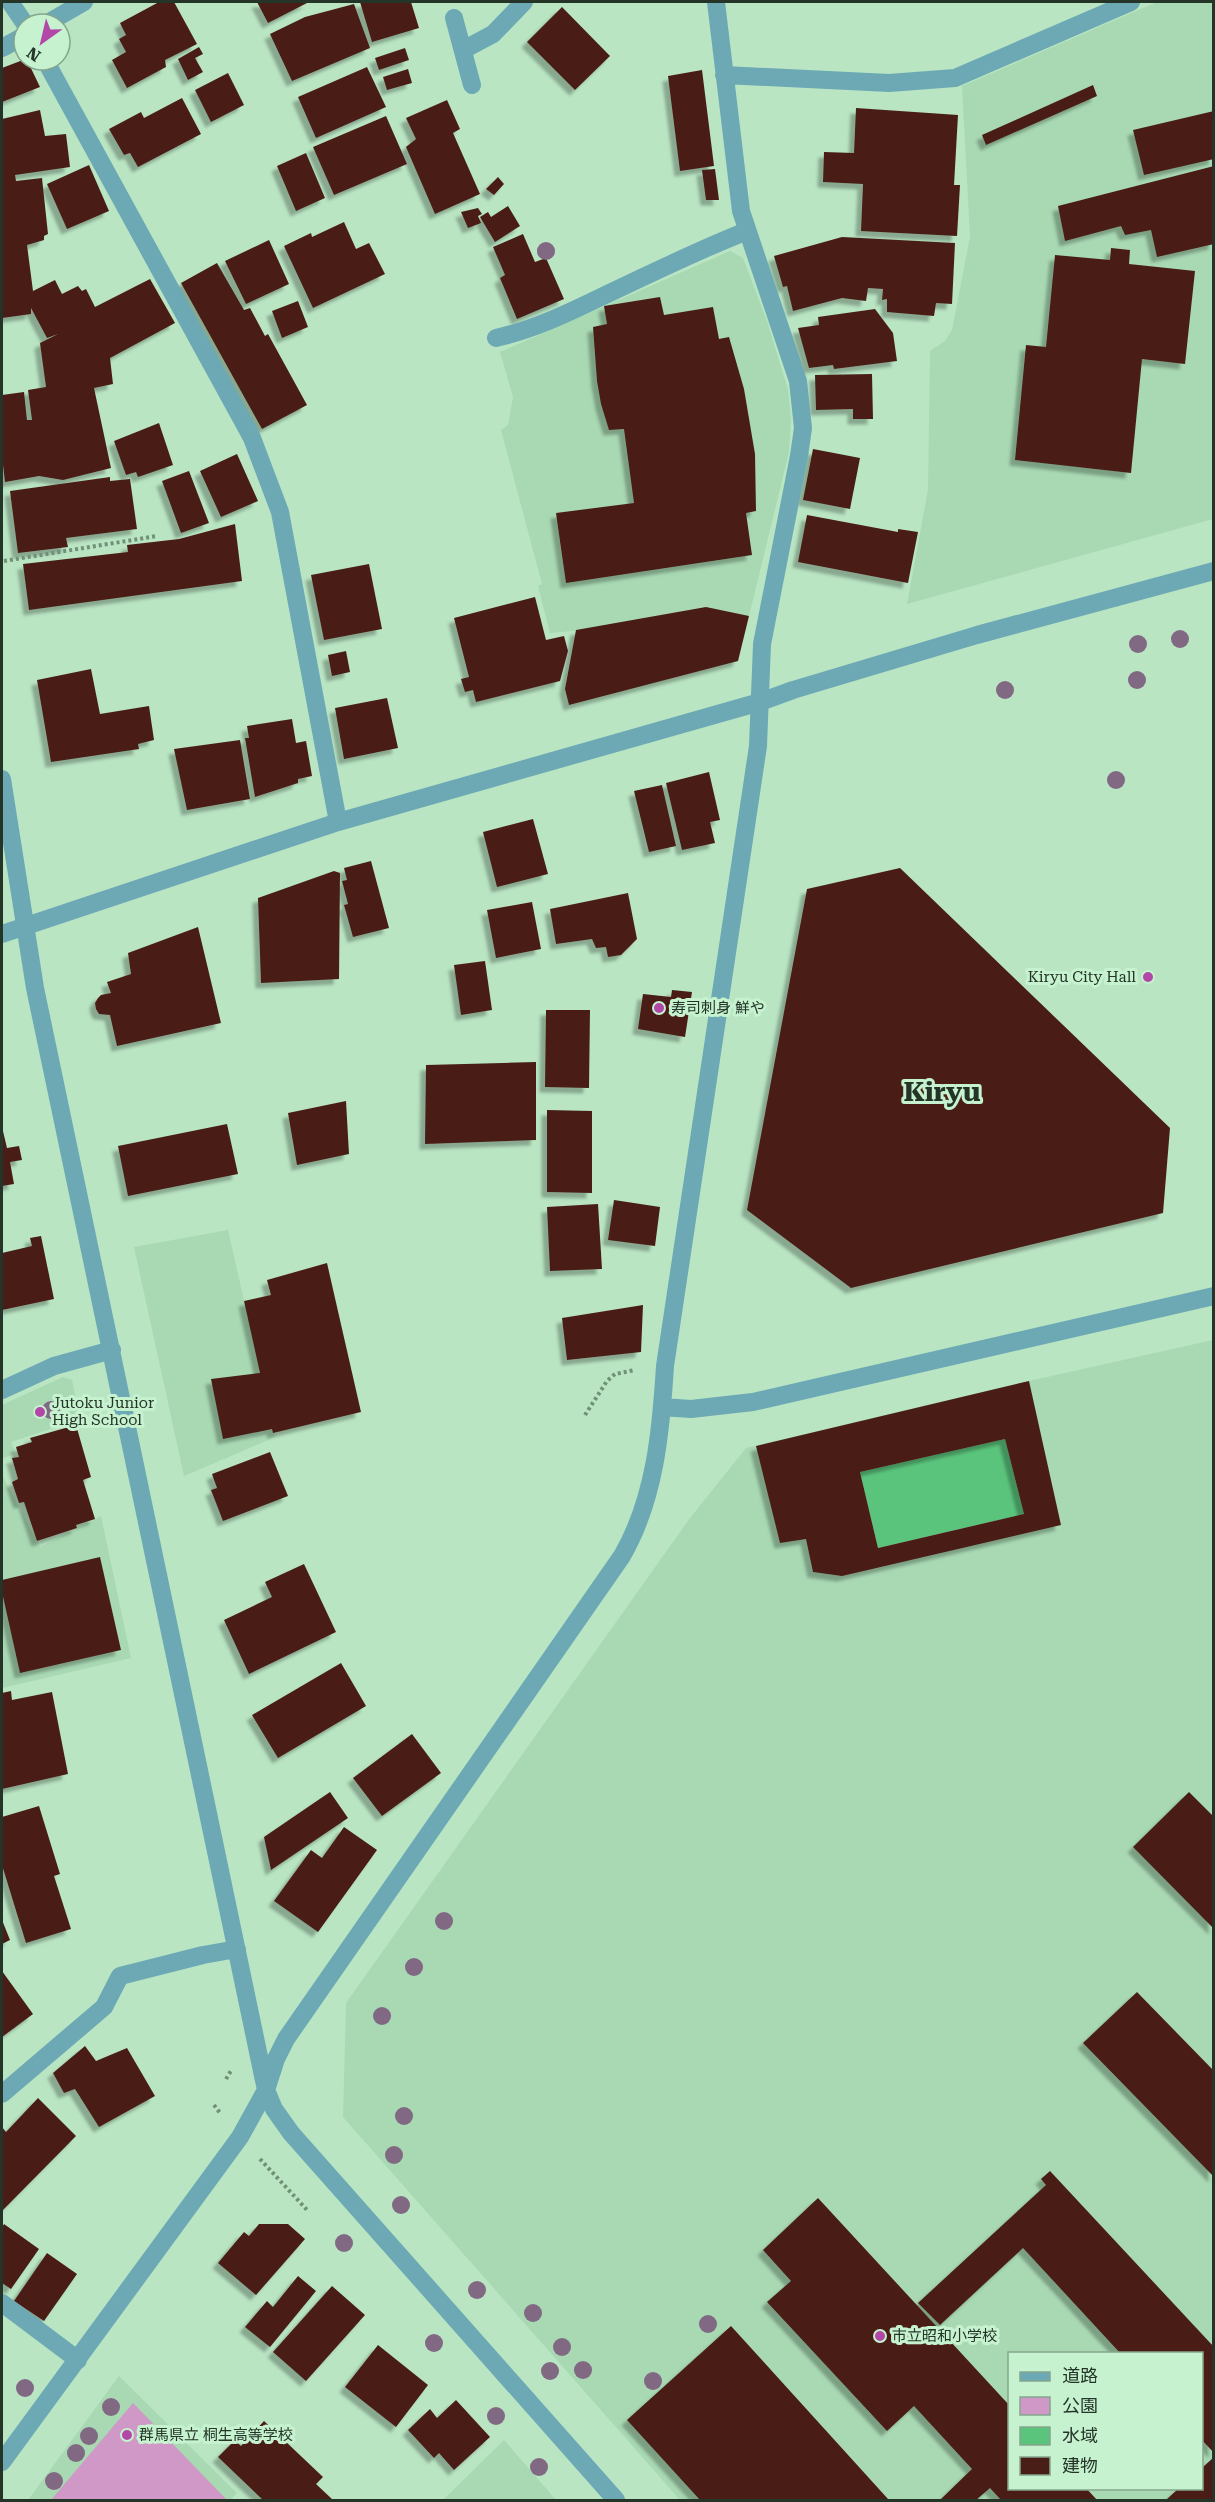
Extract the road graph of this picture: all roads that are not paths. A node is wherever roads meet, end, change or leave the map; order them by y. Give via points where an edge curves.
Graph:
1 (84, 2) edge
2 (524, 2) edge
3 (716, 2) edge
4 (1131, 2) edge
5 (67, 12) edge
6 (454, 18) dead end
7 (463, 50) junction
8 (52, 72) edge
9 (724, 75) junction
10 (472, 85) dead end
11 (747, 231) junction
12 (496, 338) dead end
13 (1214, 572) edge
14 (760, 702) junction
15 (2, 779) edge
16 (338, 822) junction
17 (26, 927) junction
18 (2, 934) edge
19 (1214, 1296) edge
20 (112, 1350) junction
21 (2, 1390) edge
22 (662, 1407) junction
23 (237, 1949) junction
24 (266, 2091) junction
25 (2, 2094) edge
26 (2, 2303) edge
27 (78, 2360) junction
28 (2, 2462) edge
29 (616, 2500) edge

1 - 5 street
2 - 7 street via 493,34
3 - 9 street
4 - 9 street via 955,78 889,83
6 - 7 street
7 - 10 street
8 - 16 street via 252,438 266,471 285,535
9 - 11 street via 741,212
11 - 12 street via 518,334
11 - 14 street via 791,355 803,428 762,644
13 - 14 street via 967,638
14 - 16 street
14 - 22 street via 758,746
15 - 17 street
16 - 17 street
17 - 18 street
17 - 20 street via 35,988
19 - 22 street via 753,1402 691,1409
20 - 21 street via 54,1366
20 - 23 street
22 - 24 street via 644,1510 632,1539 286,2039
23 - 24 street
23 - 25 street via 120,1976 104,2007
24 - 27 street via 240,2137
24 - 29 street via 291,2133
26 - 27 street
27 - 28 street

